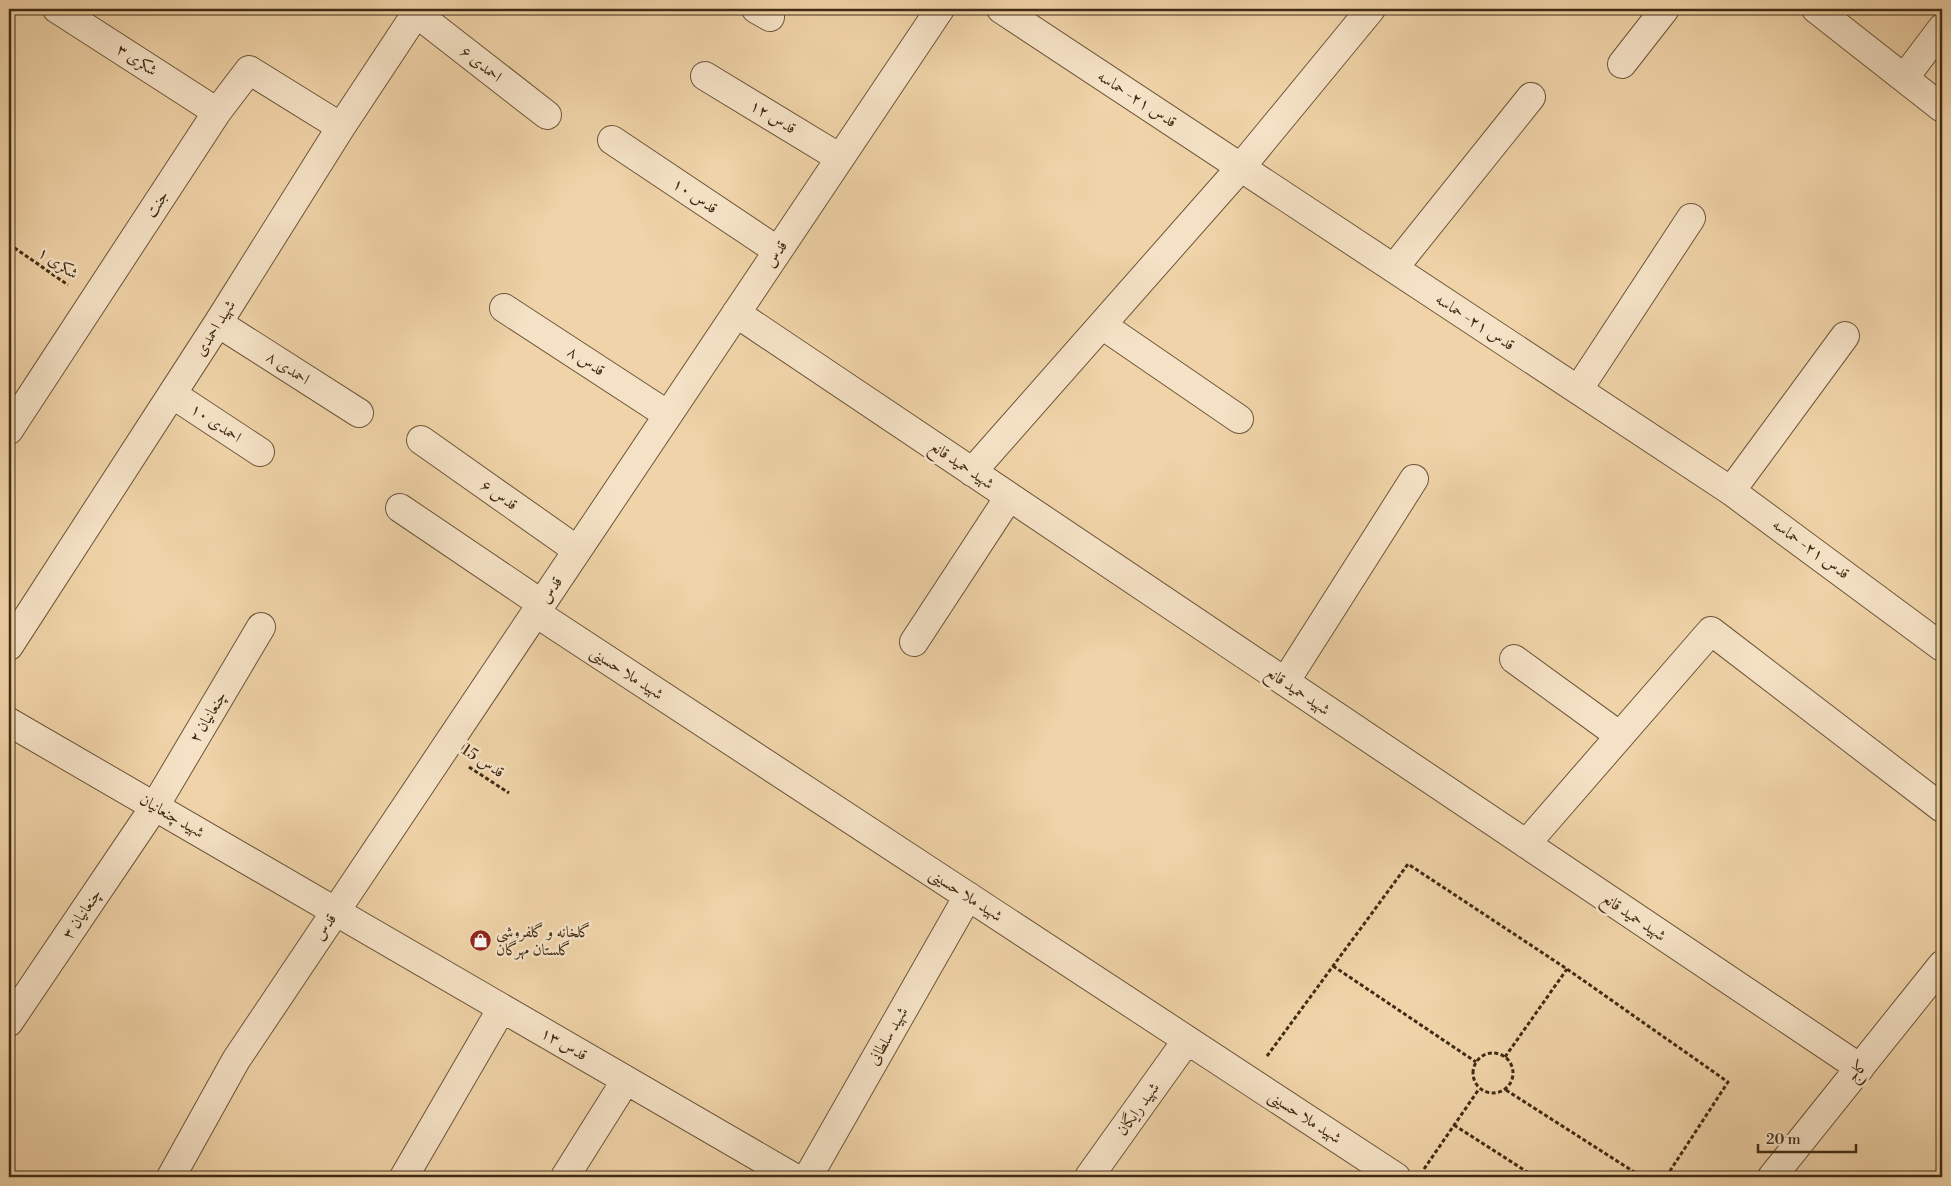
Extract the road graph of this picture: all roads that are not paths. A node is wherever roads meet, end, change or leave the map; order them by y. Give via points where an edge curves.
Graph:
1 (57, 9) edge
2 (1001, 9) edge
3 (1371, 9) edge
4 (1665, 9) edge
5 (1816, 9) edge
6 (417, 11) edge
7 (929, 12) edge
8 (1942, 28) edge
9 (1622, 64) dead end
10 (705, 76) dead end
11 (1904, 77) junction
12 (1531, 97) dead end
13 (1942, 108) edge
14 (218, 112) junction
15 (547, 115) dead end
16 (341, 126) junction
17 (612, 140) dead end
18 (840, 158) junction
19 (1241, 167) junction
20 (1691, 218) dead end
21 (778, 251) junction
22 (1394, 268) junction
23 (504, 308) dead end
24 (736, 313) junction
25 (218, 323) junction
26 (1102, 325) junction
27 (1845, 336) dead end
28 (1578, 390) junction
29 (172, 394) junction
30 (359, 414) dead end
31 (668, 415) junction
32 (1239, 419) dead end
33 (9, 430) edge
34 (422, 440) dead end
35 (260, 452) dead end
36 (972, 472) junction
37 (1414, 479) dead end
38 (1731, 491) junction
39 (1009, 497) junction
40 (400, 508) dead end
41 (577, 550) junction
42 (539, 608) junction
43 (260, 627) dead end
44 (914, 642) dead end
45 (9, 646) edge
46 (1942, 646) edge
47 (1514, 659) dead end
48 (1284, 682) junction
49 (9, 722) edge
50 (1620, 736) junction
51 (155, 806) junction
52 (1942, 808) edge
53 (1526, 844) junction
54 (968, 896) junction
55 (336, 911) junction
56 (1942, 965) edge
57 (502, 1008) junction
58 (9, 1022) edge
59 (1187, 1040) junction
60 (1860, 1068) junction
61 (626, 1080) junction
62 (171, 1177) edge
63 (404, 1177) edge
64 (565, 1177) edge
65 (793, 1177) edge
66 (808, 1177) edge
67 (1089, 1177) edge
68 (1396, 1177) edge
69 (1772, 1177) edge

1 - 14 street, شکری ۳
2 - 19 street, قدس ۲۱- حماسه
3 - 19 street
4 - 9 street
5 - 11 street
6 - 15 street, احمدی ۶
6 - 16 street, شهید احمدی
7 - 18 street, قدس
8 - 11 street
10 - 18 street, قدس ۱۲
11 - 13 street
12 - 22 street
14 - 16 street, جنت via 249,70
14 - 33 street, جنت
16 - 25 street, شهید احمدی
17 - 21 street, قدس ۱۰
18 - 21 street, قدس
19 - 22 street, قدس ۲۱- حماسه
19 - 26 street
20 - 28 street
21 - 24 street, قدس
22 - 28 street, قدس ۲۱- حماسه
23 - 31 street, قدس ۸
24 - 31 street, قدس
24 - 36 street, شهید حمید قانع
25 - 29 street, شهید احمدی
25 - 30 street, احمدی ۸
26 - 32 street
26 - 36 street
27 - 38 street
28 - 38 street, قدس ۲۱- حماسه
29 - 35 street, احمدی ۱۰
29 - 45 street, شهید احمدی
31 - 41 street, قدس
34 - 41 street, قدس ۶
36 - 39 street, شهید حمید قانع
37 - 48 street
38 - 46 street, قدس ۲۱- حماسه
39 - 44 street
39 - 48 street, شهید حمید قانع
40 - 42 street, شهید ملا حسینی
41 - 42 street, قدس
42 - 54 street, شهید ملا حسینی
42 - 55 street, قدس
43 - 51 street, چنعانیان ۲
47 - 50 street
48 - 53 street, شهید حمید قانع
49 - 51 street, شهید چنعانیان
50 - 52 street via 1711,631
50 - 53 street
51 - 55 street, شهید چنعانیان
51 - 58 street, چنعانیان ۳
53 - 60 street, شهید حمید قانع
54 - 59 street, شهید ملا حسینی
54 - 66 street, شهید سلطانی
55 - 57 street, قدس ۱۳
55 - 62 street, قدس via 236,1060
56 - 60 street, کاج
57 - 61 street, قدس ۱۳
57 - 63 street
59 - 67 street, شهید رایگان
59 - 68 street, شهید ملا حسینی
60 - 69 street, کاج
61 - 64 street
61 - 65 street, قدس ۱۳

